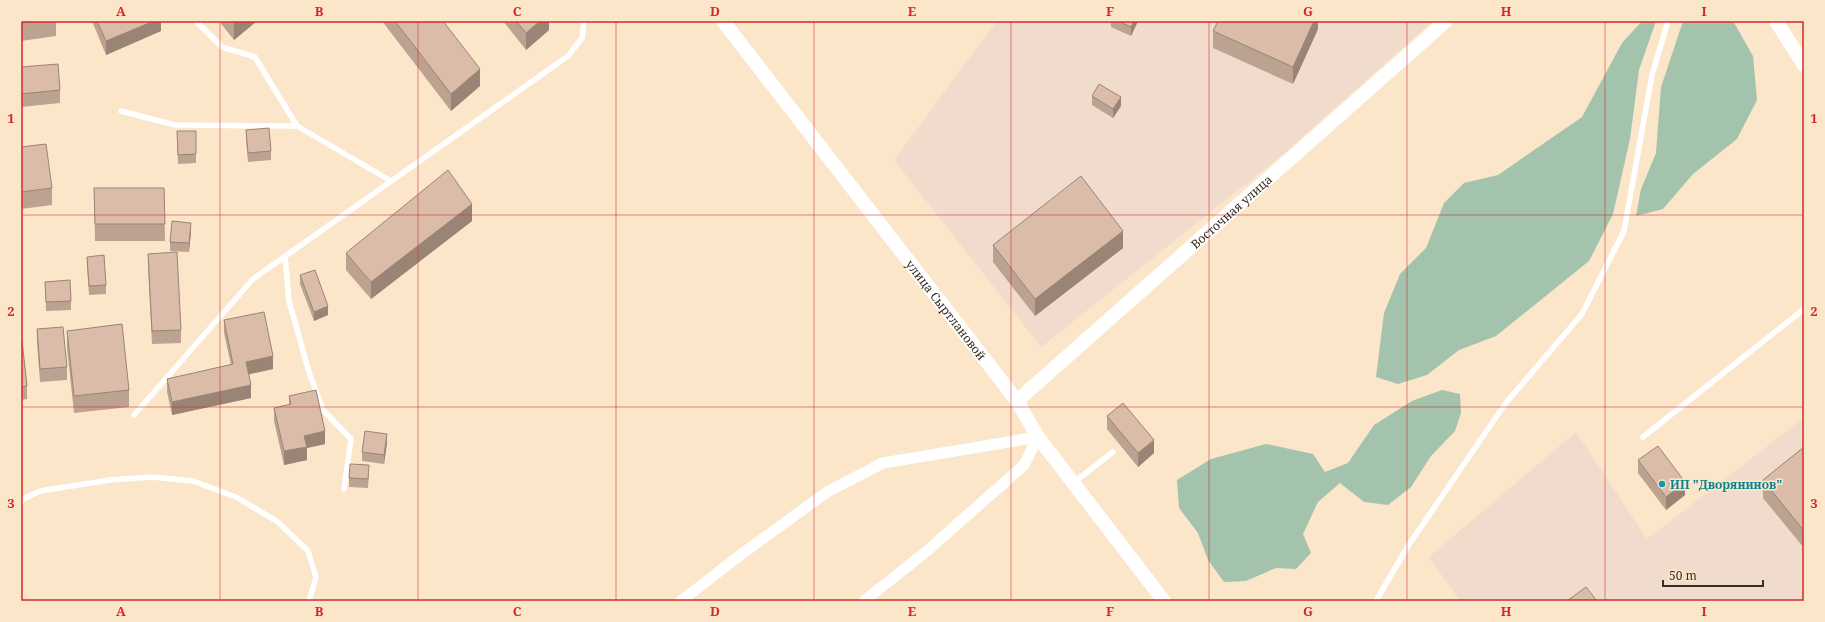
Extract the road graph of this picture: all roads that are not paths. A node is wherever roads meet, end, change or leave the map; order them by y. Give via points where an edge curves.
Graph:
1 (196, 21) edge
2 (584, 21) edge
3 (723, 21) edge
4 (1446, 21) edge
5 (1668, 21) edge
6 (1776, 21) edge
7 (1804, 65) edge
8 (121, 111) dead end
9 (297, 126) junction
10 (391, 181) junction
11 (284, 256) junction
12 (1804, 309) edge
13 (1017, 401) junction
14 (134, 415) dead end
15 (1038, 437) junction
16 (1643, 437) dead end
17 (1113, 452) dead end
18 (1073, 484) junction
19 (344, 490) dead end
20 (21, 502) edge
21 (867, 600) edge
22 (309, 601) edge
23 (681, 601) edge
24 (1164, 601) edge
25 (1376, 601) edge

1 - 9 lane via 222,47 255,57
2 - 10 lane via 582,38 568,56
3 - 13 street, улица Сыртлановой
4 - 13 street, Восточная улица
5 - 25 lane via 1652,74 1624,231 1582,314 1505,404 1408,546
6 - 7 street
8 - 9 lane via 175,125
9 - 10 lane
10 - 11 lane
11 - 14 lane via 253,279
11 - 19 lane via 289,301 309,372 323,410 351,439
12 - 16 lane
13 - 15 street, улица Сыртлановой
15 - 18 street, улица Сыртлановой
15 - 21 street via 1024,465
15 - 23 street via 883,464 827,492
17 - 18 lane
18 - 24 street, улица Сыртлановой
20 - 22 lane via 40,491 110,480 152,477 193,481 236,497 278,522 308,551 316,577

